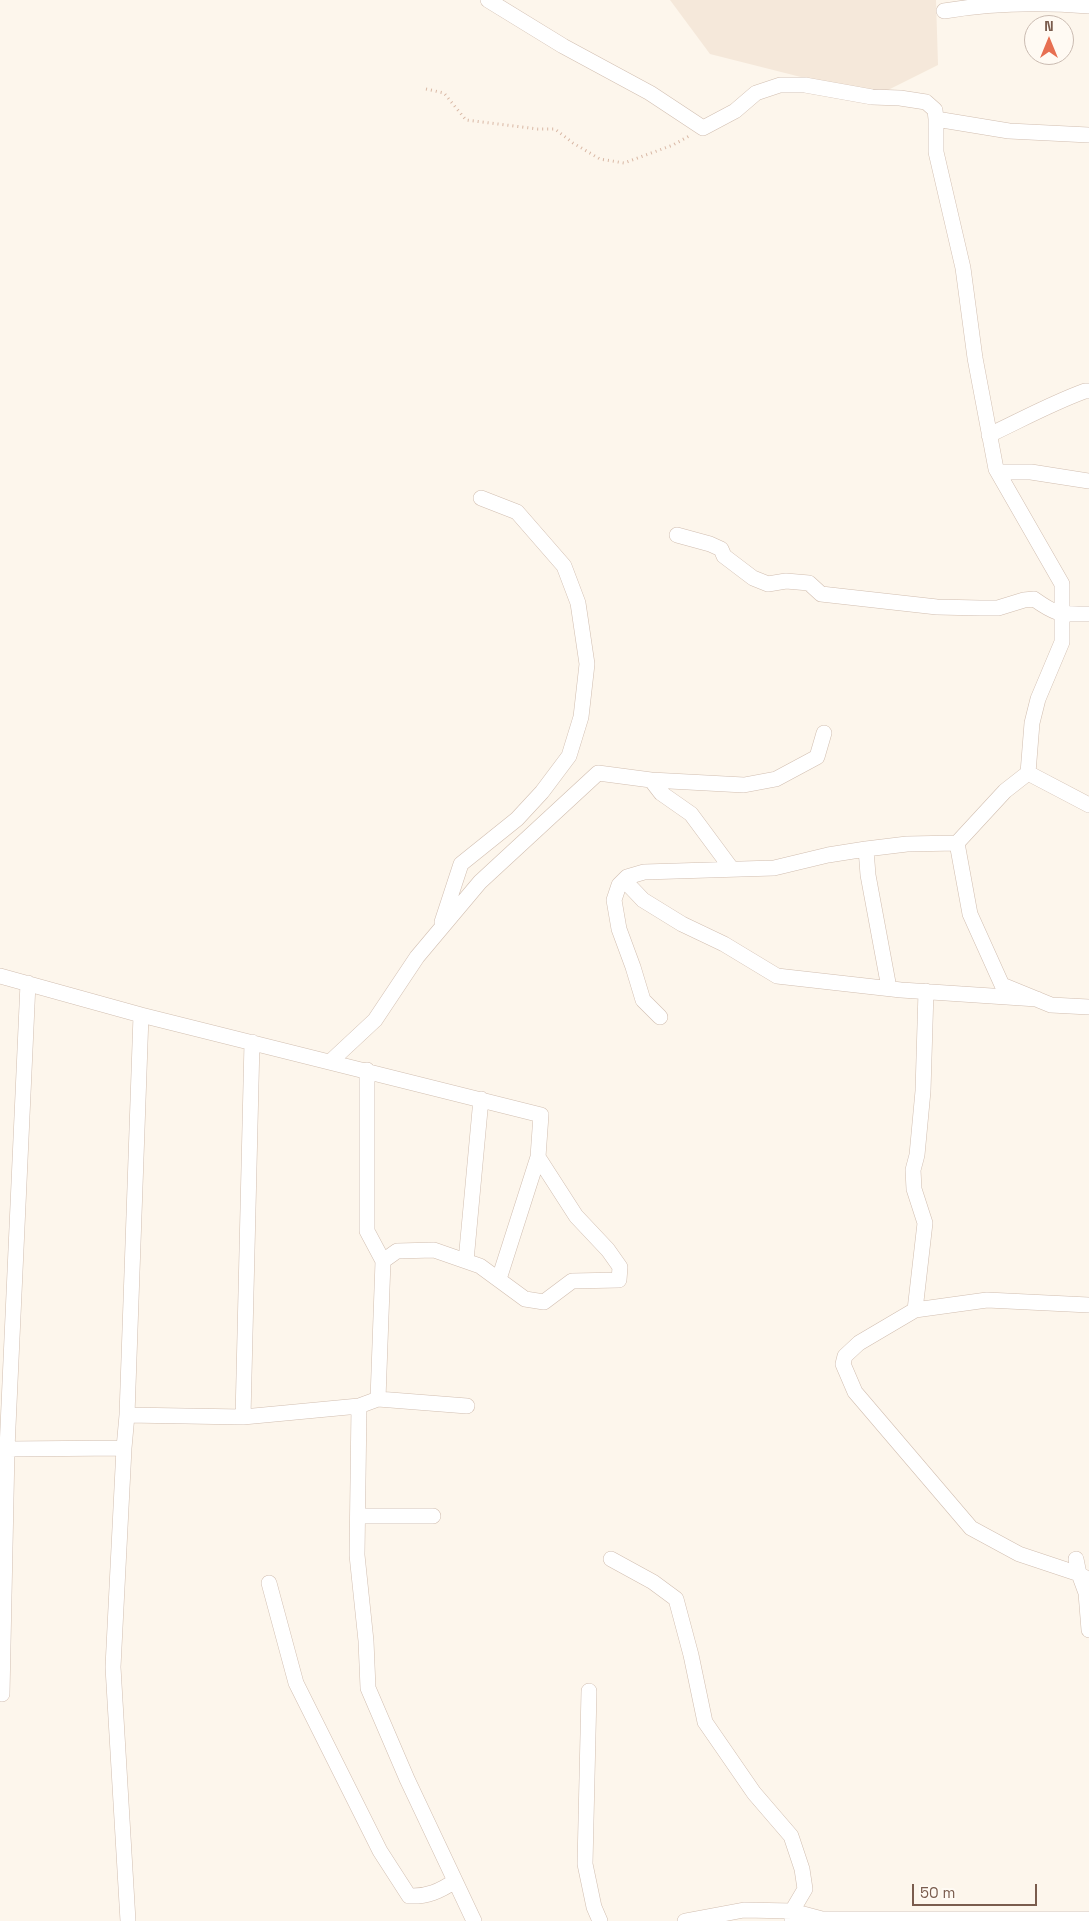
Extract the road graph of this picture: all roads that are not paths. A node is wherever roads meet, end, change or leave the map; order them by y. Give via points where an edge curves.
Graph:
1 (488, 0) edge
2 (1089, 6) edge
3 (944, 11) dead end
4 (936, 119) junction
5 (1089, 135) edge
6 (1089, 392) edge
7 (989, 434) junction
8 (998, 472) junction
9 (1089, 481) edge
10 (481, 498) dead end
11 (677, 535) dead end
12 (1062, 614) junction
13 (1089, 614) edge
14 (824, 733) dead end
15 (1028, 773) junction
16 (651, 780) junction
17 (1089, 805) edge
18 (957, 843) junction
19 (866, 849) junction
20 (731, 868) junction
21 (624, 880) junction
22 (440, 928) junction
23 (0, 976) edge
24 (28, 982) junction
25 (889, 988) junction
26 (926, 991) junction
27 (1037, 1000) junction
28 (1089, 1007) edge
29 (141, 1015) junction
30 (660, 1017) dead end
31 (252, 1042) junction
32 (331, 1061) junction
33 (366, 1070) junction
34 (481, 1099) junction
35 (538, 1157) junction
36 (382, 1261) junction
37 (466, 1261) junction
38 (499, 1279) junction
39 (1089, 1305) edge
40 (916, 1310) junction
41 (378, 1399) junction
42 (359, 1406) junction
43 (467, 1406) dead end
44 (128, 1414) junction
45 (243, 1417) junction
46 (124, 1448) junction
47 (7, 1449) junction
48 (3, 1504) edge
49 (358, 1516) junction
50 (433, 1516) dead end
51 (611, 1558) dead end
52 (1076, 1558) dead end
53 (1084, 1577) edge
54 (269, 1583) dead end
55 (1089, 1630) edge
56 (589, 1692) dead end
57 (2, 1694) dead end
58 (455, 1881) junction
59 (792, 1916) edge
60 (704, 1919) edge
61 (1089, 1919) edge
62 (128, 1921) edge
63 (474, 1921) edge
64 (600, 1921) edge
65 (685, 1921) edge

1 - 4 street via 563,46 650,92 702,128 735,110 756,93 780,84 926,102 935,110
2 - 3 street via 1013,5
4 - 5 street via 1009,131
4 - 7 street via 936,152 963,268
6 - 7 street via 1054,403
7 - 8 street
8 - 9 street via 1031,472
8 - 12 street via 1062,584
10 - 22 street via 517,512 564,566 578,603 587,664 581,717 569,756 517,819 461,864
11 - 12 street via 715,546 736,566 768,584 786,581 809,583 822,594 937,607 998,608 1034,599 1048,610
12 - 13 street
12 - 15 street via 1062,642 1038,699 1032,723
14 - 16 street via 817,757 776,779 744,785
15 - 17 street
15 - 18 street via 1004,792
16 - 20 street via 661,793 691,814
16 - 22 street via 598,773 480,882
18 - 19 street
18 - 27 street via 970,914 1002,985
19 - 20 street via 774,868
19 - 25 street
20 - 21 street via 644,872
21 - 25 street via 643,900 777,976
21 - 30 street via 614,900 619,929 643,1000
22 - 32 street via 417,956 376,1020
23 - 24 street
24 - 29 street
24 - 47 street
25 - 26 street
26 - 27 street
26 - 40 street via 923,1091 913,1170 914,1189 925,1223
27 - 28 street via 1051,1005
29 - 31 street
29 - 44 street
31 - 32 street
31 - 45 street
32 - 33 street
33 - 34 street
33 - 36 street via 366,1231
34 - 35 street via 541,1115
34 - 37 street
35 - 38 street
35 - 38 street via 576,1216 620,1267 619,1280 572,1281 544,1302 525,1298
36 - 37 street via 397,1251 434,1250
36 - 41 street
37 - 38 street
39 - 40 street via 987,1300
40 - 53 street via 859,1342 844,1356 843,1364 855,1392 971,1528 1019,1554
41 - 42 street
41 - 43 street
42 - 45 street
42 - 49 street
44 - 45 street
44 - 46 street
46 - 47 street
46 - 62 street via 113,1666
47 - 48 street
48 - 57 street
49 - 50 street
49 - 58 street via 357,1555 368,1688
51 - 59 street via 676,1599 706,1722 754,1793 791,1836 806,1889
52 - 53 street
53 - 55 street
54 - 58 street via 296,1683 380,1851 409,1896 423,1897
56 - 64 street via 585,1864
58 - 63 street
59 - 60 street via 744,1910
59 - 61 street via 822,1919
60 - 65 street

